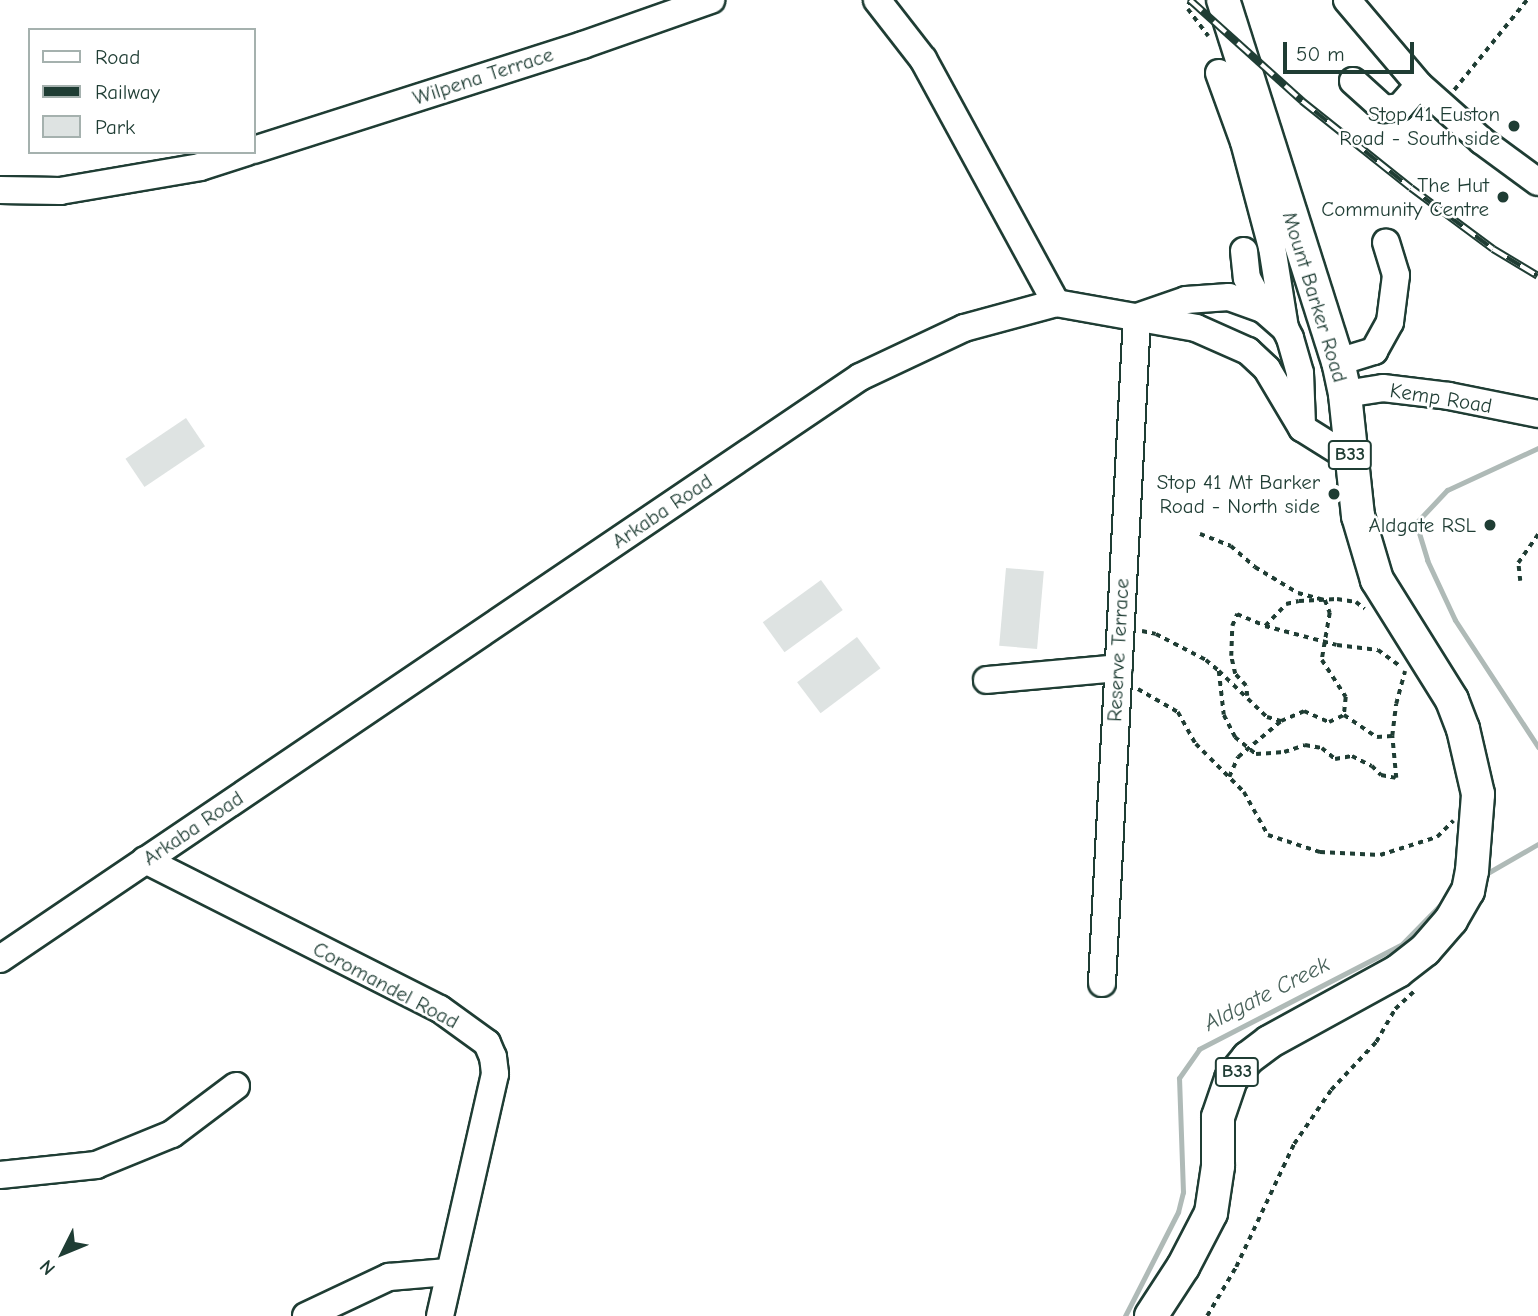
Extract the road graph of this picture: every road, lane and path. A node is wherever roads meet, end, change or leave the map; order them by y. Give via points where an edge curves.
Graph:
1 (711, 0) edge
2 (877, 0) edge
3 (1190, 0) edge
4 (1223, 0) edge
5 (1347, 0) edge
6 (1527, 0) edge
7 (1211, 40) dead end
8 (1219, 73) dead end
9 (1353, 81) dead end
10 (1419, 85) junction
11 (1441, 106) junction
12 (256, 149) edge
13 (241, 154) edge
14 (1538, 182) edge
15 (0, 190) edge
16 (1386, 242) dead end
17 (1244, 251) dead end
18 (1056, 303) junction
19 (1264, 310) junction
20 (1137, 317) junction
21 (1285, 328) junction
22 (1338, 362) junction
23 (1345, 394) junction
24 (1538, 414) edge
25 (1302, 428) junction
26 (1350, 458) junction
27 (1200, 534) dead end
28 (1538, 534) edge
29 (1520, 581) dead end
30 (1325, 600) junction
31 (1265, 626) junction
32 (1119, 628) junction
33 (1405, 629) junction
34 (1324, 641) junction
35 (1405, 669) junction
36 (1219, 671) junction
37 (1414, 674) dead end
38 (1118, 678) junction
39 (987, 680) dead end
40 (1247, 697) junction
41 (1344, 715) junction
42 (1281, 722) junction
43 (1392, 736) junction
44 (1248, 748) junction
45 (1229, 777) junction
46 (1478, 794) junction
47 (145, 860) junction
48 (0, 959) edge
49 (1102, 983) dead end
50 (1421, 984) dead end
51 (236, 1086) dead end
52 (0, 1175) edge
53 (448, 1272) junction
54 (306, 1316) edge
55 (440, 1316) edge
56 (1151, 1316) edge
57 (1207, 1316) edge

1 - 12 street, Wilpena Terrace
2 - 18 street via 923,59
3 - 7 path via 1188,9
4 - 22 main road, Mount Barker Road / B33
5 - 10 street
6 - 11 path
8 - 21 street via 1244,142 1272,247
9 - 10 street via 1384,109 1400,107
10 - 11 street
11 - 14 street
13 - 15 street via 200,167 60,191
16 - 22 street via 1396,275 1390,322 1374,351
17 - 19 street via 1247,278
18 - 20 street, Arkaba Road
18 - 47 street, Arkaba Road via 964,328 860,377
19 - 20 street via 1229,297 1186,300
19 - 21 street
20 - 25 street, Arkaba Road via 1196,328 1248,351 1267,369
20 - 32 street, Reserve Terrace
21 - 25 street via 1300,373
22 - 23 main road, Mount Barker Road / B33
23 - 24 street, Kemp Road via 1382,388
23 - 26 main road, Mount Barker Road / B33
25 - 26 street, Arkaba Road
26 - 33 main road, Mount Barker Road / B33 via 1358,516 1377,580
27 - 30 path via 1231,546 1298,593
28 - 29 path via 1518,564
30 - 31 path via 1286,604
30 - 33 path via 1356,602 1383,623
30 - 34 path via 1330,613
31 - 34 path
31 - 40 path via 1237,614 1232,625 1231,656
32 - 36 path via 1156,634
32 - 38 street, Reserve Terrace
33 - 35 path
33 - 46 main road, Mount Barker Road / B33 via 1452,700
34 - 35 path via 1378,650
34 - 41 path via 1322,660 1346,697
35 - 37 path
35 - 43 path
36 - 40 path
36 - 44 path via 1224,715 1234,737
38 - 39 street
38 - 45 path via 1178,712 1196,744
38 - 49 street, Reserve Terrace
40 - 42 path via 1267,717
41 - 42 path via 1329,722 1304,711
41 - 43 path via 1377,737
42 - 44 path
43 - 44 path via 1396,778 1381,775 1352,756 1335,759 1322,748 1305,745 1256,754
44 - 45 path
45 - 46 path via 1244,792 1268,835 1320,852 1380,855 1437,837
46 - 56 main road, Mount Barker Road / B33 via 1468,891 1425,950 1398,971 1269,1042 1231,1079 1218,1117 1218,1166 1211,1213
47 - 48 street, Arkaba Road
47 - 53 street, Coromandel Road via 440,1009 487,1043 494,1056 495,1074
50 - 57 path via 1395,1009 1376,1042 1331,1090 1294,1144 1236,1267
51 - 52 street via 172,1135 96,1165
53 - 54 street via 389,1277
53 - 55 street, Coromandel Road

